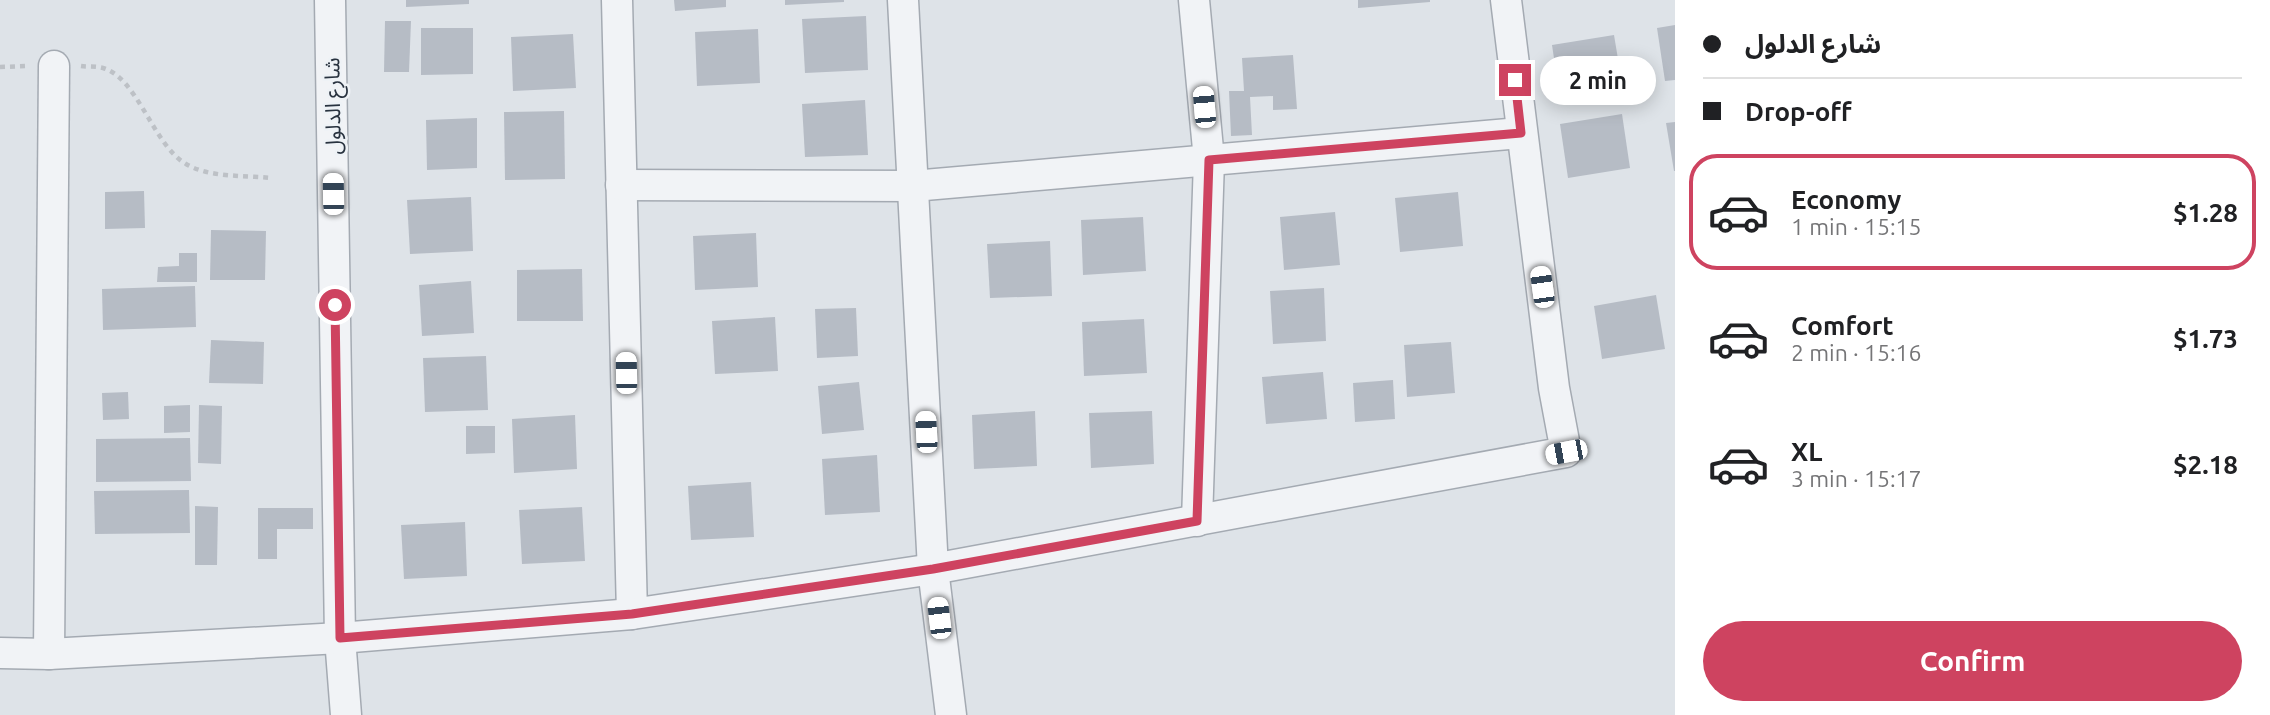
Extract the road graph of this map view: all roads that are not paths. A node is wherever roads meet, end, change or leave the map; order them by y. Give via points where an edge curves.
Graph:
1 (330, 0) edge
2 (617, 0) edge
3 (903, 0) edge
4 (1194, 0) edge
5 (1506, 0) edge
6 (54, 66) road end
7 (1521, 133) junction
8 (1209, 160) junction
9 (621, 185) junction
10 (913, 186) junction
11 (1197, 521) junction
12 (933, 569) junction
13 (632, 614) junction
14 (340, 638) junction
15 (0, 653) edge
16 (49, 654) junction
17 (346, 715) edge
18 (951, 715) edge

1 - 14 street, شارع الدلول
2 - 9 street
3 - 10 street
4 - 8 street
5 - 7 street
6 - 16 street
7 - 8 street
7 - 11 street via 1553,388 1566,452
8 - 10 street
8 - 11 street
9 - 10 street
9 - 13 street
10 - 12 street
11 - 12 street
12 - 13 street
12 - 18 street
13 - 14 street
14 - 16 street
14 - 17 street, شارع الدلول
15 - 16 street

